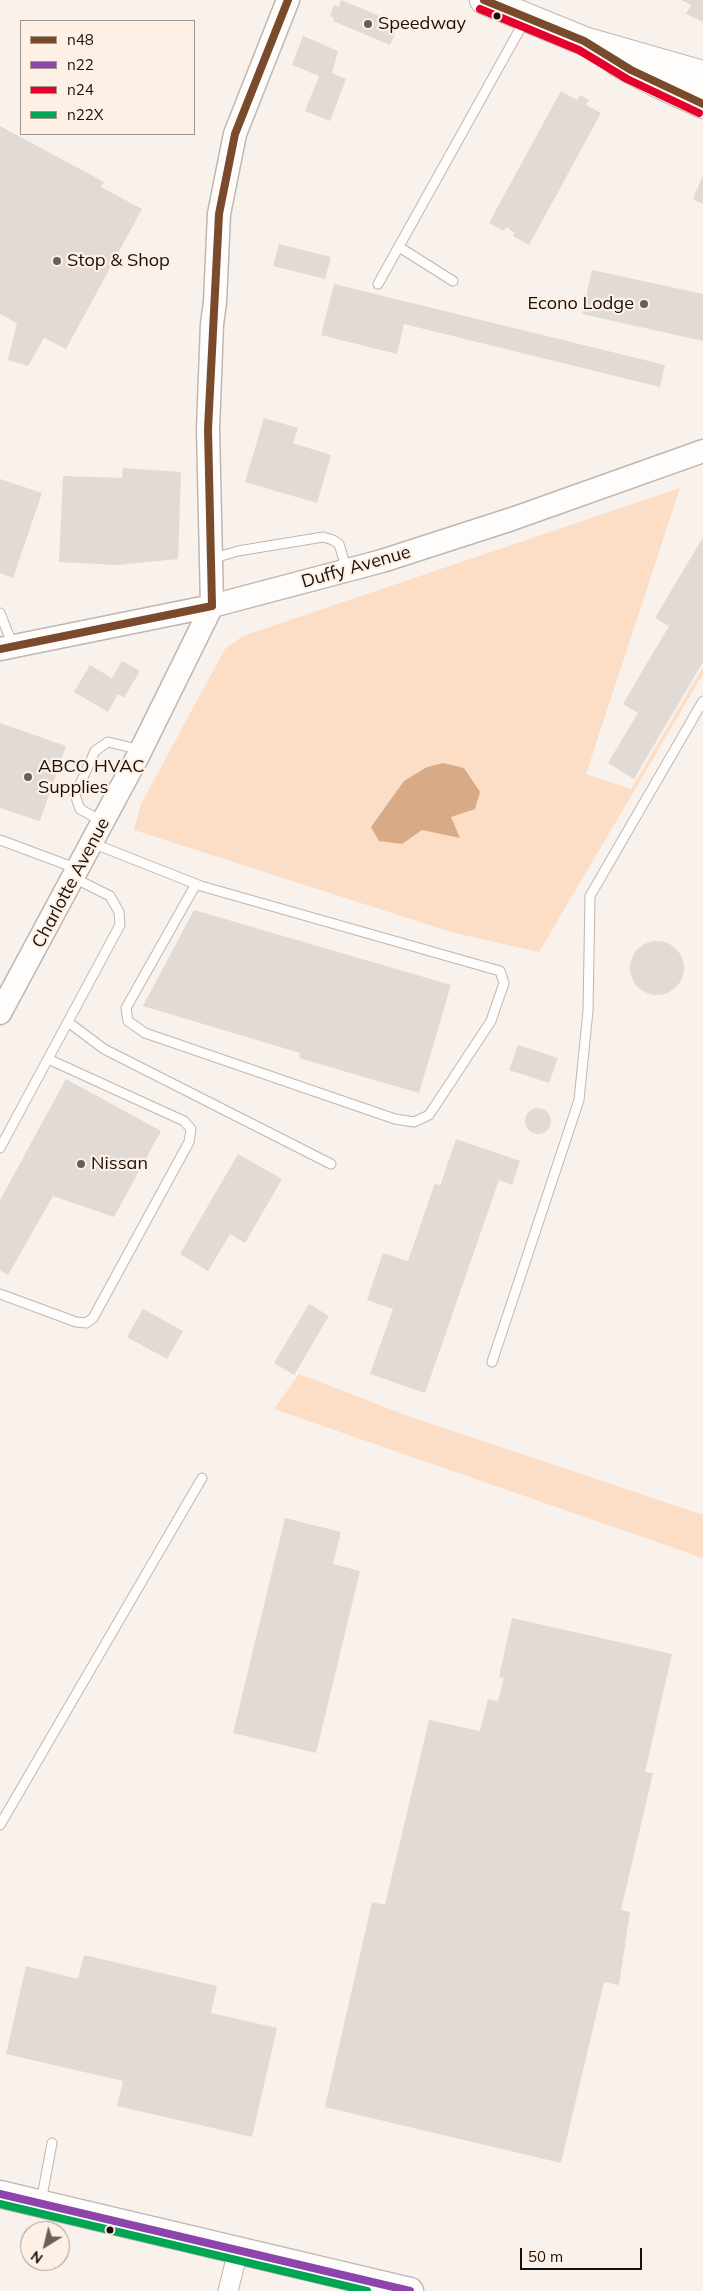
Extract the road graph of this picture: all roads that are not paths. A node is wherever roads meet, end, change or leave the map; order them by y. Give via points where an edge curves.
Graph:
1 (288, 0) edge
2 (484, 0) edge
3 (526, 17) junction
4 (584, 41) junction
5 (703, 75) edge
6 (703, 104) edge
7 (399, 247) junction
8 (454, 280) dead end
9 (378, 284) dead end
10 (703, 451) edge
11 (211, 559) junction
12 (347, 571) junction
13 (212, 606) junction
14 (1, 616) edge
15 (7, 648) edge
16 (703, 701) edge
17 (141, 750) junction
18 (104, 822) junction
19 (0, 840) edge
20 (92, 843) junction
21 (76, 873) junction
22 (196, 884) junction
23 (0, 1013) edge
24 (68, 1022) junction
25 (48, 1059) junction
26 (0, 1148) edge
27 (331, 1164) dead end
28 (0, 1294) edge
29 (492, 1362) dead end
30 (202, 1478) dead end
31 (0, 1825) edge
32 (52, 2143) dead end
33 (0, 2194) edge
34 (41, 2204) junction
35 (238, 2251) junction
36 (228, 2291) edge
37 (410, 2291) edge

1 - 11 street, Charlotte Avenue via 235,134 219,214 208,429
2 - 3 main road
3 - 4 main road
3 - 7 lane
4 - 5 main road
4 - 6 main road via 647,78
7 - 8 lane
7 - 9 lane
10 - 12 street, Duffy Avenue via 512,519
11 - 12 lane via 238,551 323,537 339,544
11 - 13 street, Charlotte Avenue
12 - 13 street, Duffy Avenue
13 - 15 street, Duffy Avenue
13 - 17 street, Charlotte Avenue
14 - 15 lane
16 - 29 lane via 590,896 588,1011 579,1100
17 - 18 street, Charlotte Avenue
17 - 18 lane via 108,742 95,751 74,795 80,809
18 - 20 street, Charlotte Avenue
19 - 21 lane
20 - 21 street, Charlotte Avenue
20 - 22 lane
21 - 23 street, Charlotte Avenue
21 - 24 lane via 110,896 119,912 120,925
22 - 22 lane via 500,971 504,983 491,1021 429,1115 414,1122 395,1119 145,1033 128,1021 126,1008
24 - 25 lane
24 - 27 lane via 104,1049
25 - 26 lane
25 - 28 lane via 184,1121 191,1130 189,1142 93,1318 76,1322
30 - 31 lane
32 - 34 lane
33 - 34 main road
34 - 35 main road
35 - 36 street
35 - 37 main road

